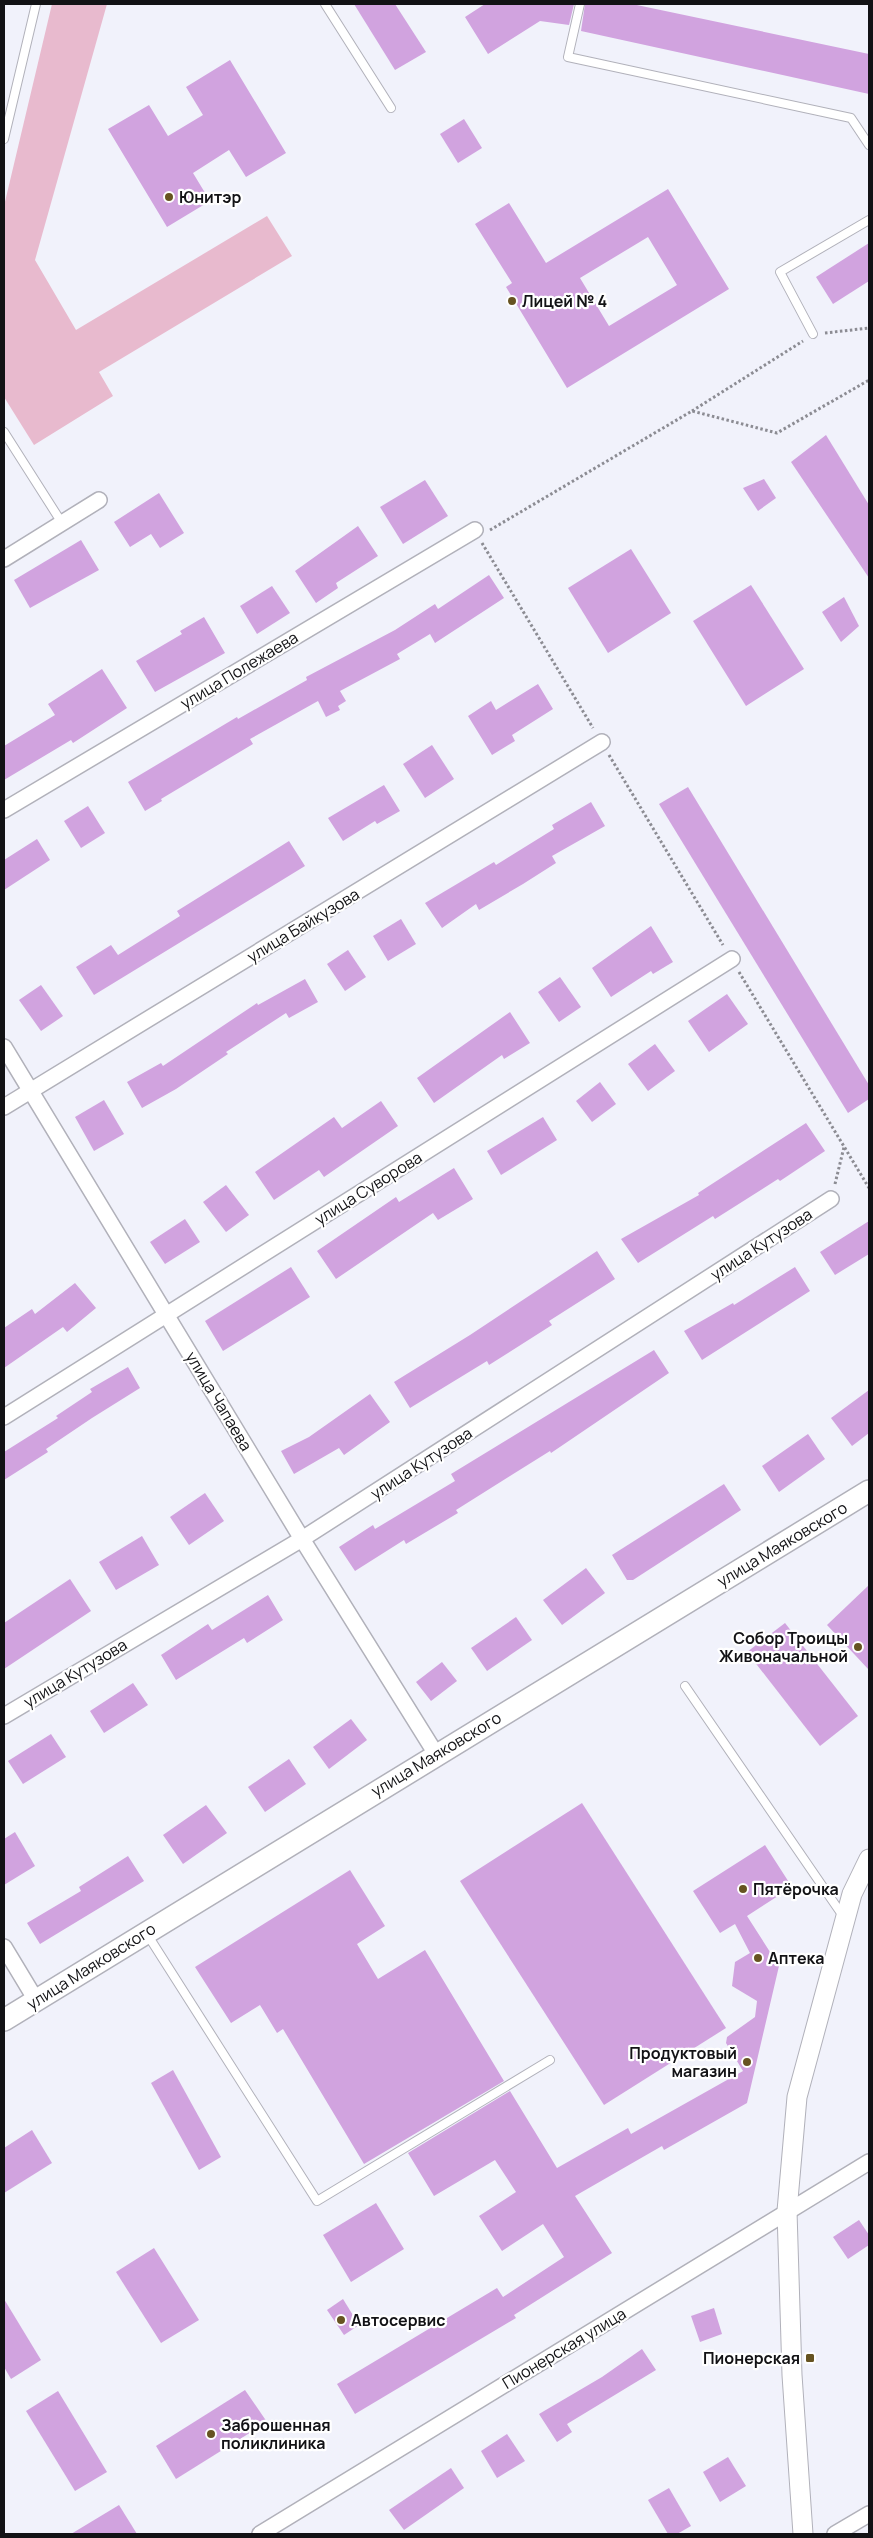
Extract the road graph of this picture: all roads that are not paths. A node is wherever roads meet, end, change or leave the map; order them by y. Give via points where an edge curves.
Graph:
1 (36, 4) edge
2 (325, 4) edge
3 (580, 4) edge
4 (391, 108) dead end
5 (6, 123) edge
6 (4, 139) edge
7 (869, 145) edge
8 (869, 220) edge
9 (813, 334) road end
10 (4, 432) edge
11 (99, 500) dead end
12 (62, 523) junction
13 (476, 533) road end
14 (4, 559) edge
15 (602, 742) road end
16 (4, 810) edge
17 (732, 959) road end
18 (4, 1047) edge
19 (30, 1091) junction
20 (4, 1107) edge
21 (831, 1199) road end
22 (167, 1314) junction
23 (4, 1417) edge
24 (869, 1491) edge
25 (302, 1539) junction
26 (685, 1686) dead end
27 (4, 1716) edge
28 (436, 1754) junction
29 (869, 1859) edge
30 (845, 1920) junction
31 (146, 1932) junction
32 (4, 1947) edge
33 (36, 2000) junction
34 (4, 2020) edge
35 (550, 2060) dead end
36 (869, 2162) edge
37 (787, 2211) junction
38 (869, 2514) edge
39 (260, 2534) edge
40 (803, 2534) edge
41 (835, 2534) edge

1 - 5 lane
2 - 4 lane
3 - 7 lane via 568,57 851,118
5 - 6 lane
8 - 9 lane via 780,272
10 - 12 lane
11 - 12 street
12 - 14 street
13 - 16 street, улица Полежаева
15 - 19 street, улица Байкузова
17 - 22 street, улица Суворова
18 - 19 street, улица Чапаева
19 - 20 street, улица Байкузова
19 - 22 street, улица Чапаева
21 - 25 street, улица Кутузова
22 - 23 street, улица Суворова
22 - 25 street, улица Чапаева
24 - 28 main road, улица Маяковского
25 - 27 street, улица Кутузова
25 - 28 street, улица Чапаева
26 - 30 lane
28 - 31 main road, улица Маяковского
29 - 30 street via 852,1894
30 - 37 street via 797,2097
31 - 33 main road, улица Маяковского
31 - 35 lane via 317,2201
32 - 33 street
33 - 34 main road, улица Маяковского
36 - 37 street, Пионерская улица
37 - 39 street, Пионерская улица
37 - 40 street via 792,2375
38 - 41 street

